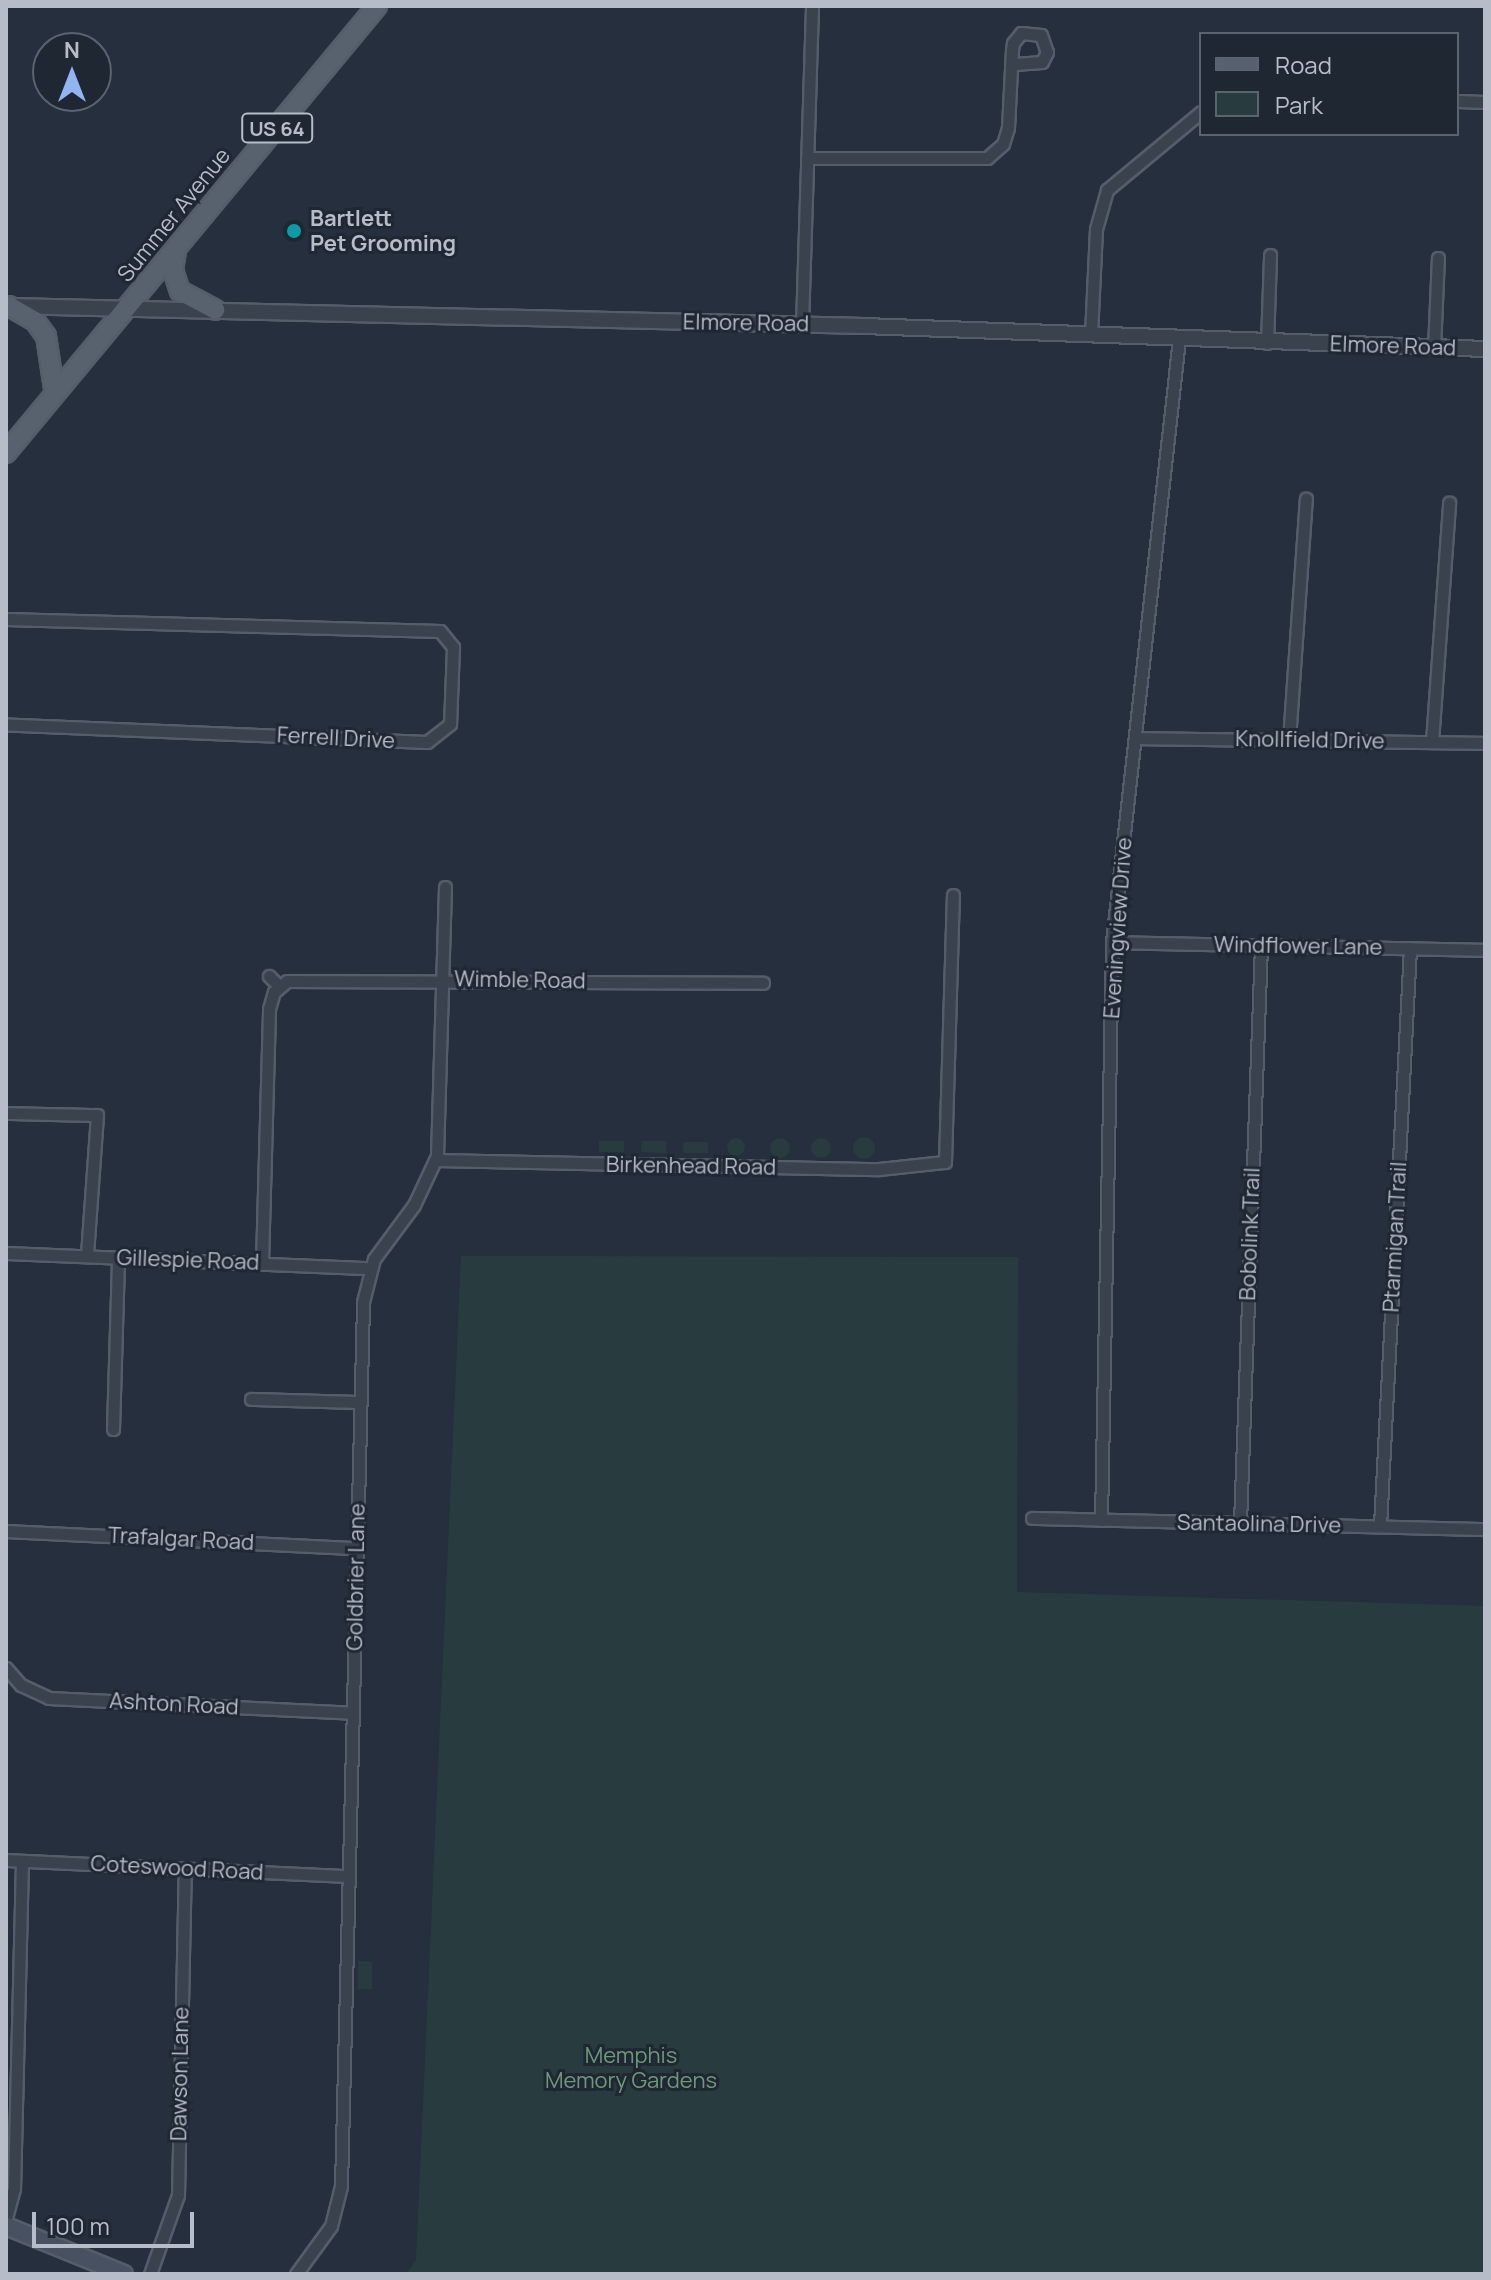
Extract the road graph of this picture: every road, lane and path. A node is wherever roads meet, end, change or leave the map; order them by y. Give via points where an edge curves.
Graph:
1 (377, 6) edge
2 (812, 6) edge
3 (1011, 64) dead end
4 (1459, 101) edge
5 (1485, 102) edge
6 (1199, 114) edge
7 (807, 158) junction
8 (176, 251) junction
9 (1270, 255) dead end
10 (1438, 258) dead end
11 (8, 306) edge
12 (129, 308) junction
13 (215, 310) junction
14 (802, 325) junction
15 (1091, 335) junction
16 (1179, 339) junction
17 (1267, 343) junction
18 (1434, 348) junction
19 (1485, 349) edge
20 (54, 389) junction
21 (6, 453) edge
22 (1306, 499) dead end
23 (1449, 503) dead end
24 (6, 619) edge
25 (6, 724) edge
26 (1135, 738) junction
27 (1289, 740) junction
28 (1432, 742) junction
29 (1485, 743) edge
30 (445, 887) dead end
31 (953, 895) dead end
32 (1112, 942) junction
33 (1261, 945) junction
34 (1410, 948) junction
35 (1485, 950) edge
36 (269, 976) dead end
37 (443, 979) junction
38 (763, 983) dead end
39 (279, 986) junction
40 (6, 1113) edge
41 (436, 1160) junction
42 (6, 1253) edge
43 (87, 1256) junction
44 (118, 1257) junction
45 (262, 1262) junction
46 (370, 1268) junction
47 (251, 1399) dead end
48 (360, 1402) junction
49 (113, 1429) dead end
50 (1032, 1518) dead end
51 (1101, 1520) junction
52 (1240, 1523) junction
53 (1380, 1526) junction
54 (1485, 1529) edge
55 (6, 1531) edge
56 (357, 1548) junction
57 (6, 1668) edge
58 (352, 1713) junction
59 (6, 1860) edge
60 (22, 1861) junction
61 (185, 1869) junction
62 (348, 1876) junction
63 (6, 2218) edge
64 (6, 2226) edge
65 (124, 2274) edge
66 (150, 2274) edge
67 (296, 2274) edge

1 - 8 main road, Summer Avenue / US 64
2 - 7 street
3 - 7 street via 1008,128 1003,144 987,158
4 - 5 street
6 - 15 street via 1107,190 1096,229
7 - 14 street
8 - 12 main road, Summer Avenue / US 64
8 - 13 main road via 173,270 180,291
9 - 17 street
10 - 18 street
11 - 12 street, Elmore Road
11 - 20 main road via 35,321 46,336
12 - 13 street, Elmore Road
12 - 20 main road, Summer Avenue / US 64
13 - 14 street, Elmore Road
14 - 15 street, Elmore Road
15 - 16 street, Elmore Road
16 - 17 street, Elmore Road
16 - 26 street, Eveningview Drive
17 - 18 street, Elmore Road
18 - 19 street, Elmore Road
20 - 21 main road, Summer Avenue / US 64
22 - 27 street
23 - 28 street
24 - 25 street, Ferrell Drive via 440,631 453,647 450,724 427,742
26 - 27 street, Knollfield Drive
26 - 32 street, Eveningview Drive
27 - 28 street, Knollfield Drive
28 - 29 street, Knollfield Drive
30 - 37 street, Goldbrier Lane
31 - 41 street, Birkenhead Road via 945,1162 879,1169
32 - 33 street, Windflower Lane
32 - 51 street, Eveningview Drive
33 - 34 street, Windflower Lane
33 - 52 street, Bobolink Trail
34 - 35 street, Windflower Lane
34 - 53 street, Ptarmigan Trail
36 - 39 street
37 - 38 street, Wimble Road
37 - 39 street, Wimble Road via 301,977
37 - 41 street, Goldbrier Lane
39 - 45 street via 269,1009
40 - 43 street via 96,1119
41 - 46 street, Goldbrier Lane via 414,1205
42 - 43 street, Gillespie Road
43 - 44 street, Gillespie Road
44 - 45 street, Gillespie Road
44 - 49 street
45 - 46 street, Gillespie Road
46 - 48 street, Goldbrier Lane via 363,1302
47 - 48 street
48 - 56 street, Goldbrier Lane
50 - 51 street, Santaolina Drive
51 - 52 street, Santaolina Drive
52 - 53 street, Santaolina Drive
53 - 54 street, Santaolina Drive
55 - 56 street, Trafalgar Road
56 - 58 street, Goldbrier Lane
57 - 58 street, Ashton Road via 21,1685 49,1698
58 - 62 street, Goldbrier Lane
59 - 60 street, Coteswood Road
60 - 61 street, Coteswood Road
60 - 63 street via 14,2189
61 - 62 street, Coteswood Road
61 - 66 street, Dawson Lane via 178,2195
62 - 67 street, Goldbrier Lane via 340,2195 324,2239
64 - 65 main road

